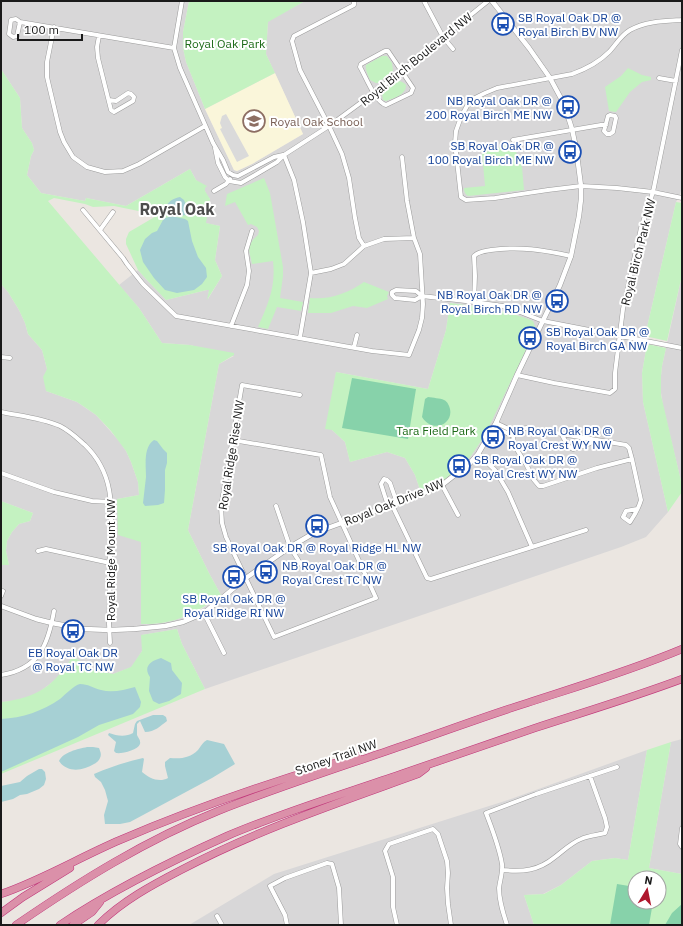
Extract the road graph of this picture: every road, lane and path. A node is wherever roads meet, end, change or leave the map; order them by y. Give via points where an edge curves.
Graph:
1 (182, 1) edge
2 (354, 1) edge
3 (424, 1) edge
4 (488, 1) edge
5 (492, 1) edge
6 (682, 20) edge
7 (20, 22) dead end
8 (54, 27) junction
9 (99, 36) junction
10 (443, 37) junction
11 (174, 48) junction
12 (453, 49) dead end
13 (682, 50) edge
14 (401, 71) junction
15 (550, 78) junction
16 (659, 78) dead end
17 (676, 81) junction
18 (374, 93) junction
19 (109, 100) junction
20 (606, 125) junction
21 (205, 126) junction
22 (329, 126) junction
23 (572, 129) junction
24 (513, 140) dead end
25 (215, 148) junction
26 (284, 155) junction
27 (402, 157) dead end
28 (233, 175) junction
29 (229, 181) junction
30 (582, 186) junction
31 (214, 191) dead end
32 (653, 192) junction
33 (682, 198) edge
34 (83, 210) dead end
35 (112, 212) dead end
36 (100, 230) junction
37 (252, 231) dead end
38 (414, 238) junction
39 (364, 246) junction
40 (571, 256) junction
41 (311, 272) junction
42 (422, 296) junction
43 (474, 302) junction
44 (543, 320) junction
45 (231, 326) junction
46 (357, 335) dead end
47 (620, 335) junction
48 (300, 337) junction
49 (354, 347) junction
50 (682, 348) edge
51 (1, 357) edge
52 (10, 358) dead end
53 (517, 375) junction
54 (300, 395) dead end
55 (1, 412) edge
56 (495, 425) junction
57 (561, 433) junction
58 (514, 434) junction
59 (233, 440) junction
60 (597, 440) junction
61 (478, 454) junction
62 (632, 459) junction
63 (1, 473) edge
64 (442, 485) junction
65 (111, 502) junction
66 (392, 504) junction
67 (276, 506) dead end
68 (637, 509) dead end
69 (458, 515) dead end
70 (341, 523) junction
71 (586, 530) dead end
72 (290, 546) junction
73 (532, 546) junction
74 (38, 551) dead end
75 (110, 563) junction
76 (302, 566) dead end
77 (246, 578) junction
78 (3, 591) dead end
79 (1, 596) edge
80 (1, 606) edge
81 (54, 611) dead end
82 (204, 613) junction
83 (52, 623) junction
84 (110, 630) junction
85 (110, 643) dead end
86 (682, 649) edge
87 (224, 653) dead end
88 (1, 674) edge
89 (682, 679) edge
90 (429, 737) junction
91 (430, 765) junction
92 (617, 767) dead end
93 (590, 776) junction
94 (682, 828) edge
95 (119, 840) junction
96 (682, 847) edge
97 (502, 870) junction
98 (1, 894) edge
99 (102, 899) junction
100 (1, 913) edge
101 (217, 916) dead end
102 (16, 925) edge
103 (60, 925) edge
104 (73, 925) edge
105 (98, 925) edge
106 (222, 925) edge
107 (287, 925) edge
108 (341, 925) edge
109 (397, 925) edge
110 (451, 925) edge
111 (507, 925) edge

1 - 11 street
2 - 22 street via 354,5 294,36 292,41 300,70
3 - 10 street
4 - 10 street, Royal Birch Boulevard NW
5 - 15 street, Royal Oak Drive NW
6 - 15 street via 643,24 630,30 596,63 572,74
7 - 8 street
8 - 9 street
8 - 21 street via 47,76 60,132 73,157 87,167 105,172 123,171
9 - 11 street
9 - 19 street via 98,58
10 - 12 street
10 - 14 street, Royal Birch Boulevard NW
11 - 21 street
13 - 17 street, Royal Birch Park NW
14 - 18 street, Royal Birch Boulevard NW
14 - 18 street via 413,88 411,93 386,105 382,104
14 - 18 street via 385,51 361,64 360,67
15 - 23 street, Royal Oak Drive NW via 564,104
15 - 30 street via 485,92 467,106 456,131 462,197 466,200 495,198
16 - 17 street
17 - 32 street, Royal Birch Park NW
18 - 22 street, Royal Birch Boulevard NW
19 - 19 street via 114,112 133,101 134,97 128,93 116,101
20 - 20 street via 604,131 607,134 613,132 615,116 608,116
20 - 23 street
21 - 25 street
22 - 26 street, Royal Birch Boulevard NW
22 - 39 street via 342,154 349,178 359,238
23 - 24 street
23 - 30 street, Royal Oak Drive NW
25 - 28 street via 228,172
25 - 29 street via 218,163
26 - 28 street, Royal Birch Boulevard NW via 274,157 238,176
26 - 29 street, Royal Birch Boulevard NW via 242,182
26 - 41 street via 294,180
27 - 38 street
28 - 29 street, Royal Birch Boulevard NW
29 - 31 street, Royal Birch Boulevard NW
30 - 32 street
30 - 40 street, Royal Oak Drive NW
32 - 33 street
32 - 47 street, Royal Birch Park NW via 634,258
34 - 36 street
35 - 36 street
36 - 45 street via 143,284 176,316
37 - 45 street via 246,250 249,270 247,285
38 - 39 street via 384,239
38 - 42 street via 420,254
39 - 41 street via 344,264
40 - 43 street via 521,248 477,252 474,256
40 - 44 street, Royal Oak Drive NW
41 - 48 street
42 - 42 street via 416,291 392,292 395,298 415,300
42 - 43 street
42 - 49 street via 422,318 409,355
43 - 44 street via 503,306
44 - 47 street
44 - 53 street, Royal Oak Drive NW
45 - 48 street
46 - 49 street
47 - 50 street
47 - 53 street, Royal Birch Park NW via 615,389 610,393
48 - 49 street
51 - 52 street
53 - 56 street, Royal Oak Drive NW
54 - 59 street, Royal Ridge Rise NW via 242,385
55 - 65 street, Royal Ridge Mount NW via 47,421 75,435 101,465 108,482
56 - 58 street
56 - 61 street, Royal Oak Drive NW
57 - 58 street via 527,428 520,429
57 - 60 street
57 - 60 street via 568,446 574,449
58 - 62 street via 514,445 539,486
59 - 70 street via 321,455 330,497
59 - 77 street, Royal Ridge Rise NW via 221,507 222,523
60 - 62 street via 626,445
61 - 64 street, Royal Oak Drive NW
61 - 73 street via 495,470 508,492
62 - 68 street via 641,500
63 - 65 street via 54,492 92,501
64 - 66 street, Royal Oak Drive NW
64 - 69 street
65 - 75 street, Royal Ridge Mount NW
66 - 66 street via 390,482 384,479 381,484
66 - 70 street, Royal Oak Drive NW
66 - 73 street via 427,578 431,579
67 - 72 street
70 - 72 street, Royal Oak Drive NW
70 - 77 street, Royal Ridge Rise NW via 376,598 274,637
71 - 73 street
72 - 76 street
72 - 77 street, Royal Oak Drive NW
74 - 75 street via 46,549
75 - 84 street, Royal Ridge Mount NW
77 - 82 street, Royal Oak Drive NW
78 - 79 street
80 - 83 street, Royal Oak Drive NW
81 - 83 street
82 - 84 street, Royal Oak Drive NW via 165,626
82 - 87 street
83 - 84 street, Royal Oak Drive NW via 84,629
83 - 88 street via 44,647 32,662 15,672
84 - 85 street, Royal Ridge Mount NW
86 - 90 highway, Stoney Trail NW
89 - 91 highway
90 - 95 highway via 266,784
90 - 102 highway, Stoney Trail NW via 274,789 183,826 90,876
91 - 99 highway via 227,836
91 - 105 highway via 418,774 293,820 197,862 139,893
92 - 93 street
93 - 97 street via 486,813 497,842
93 - 97 street via 605,818 605,833 580,839 540,867 518,871
94 - 96 street
95 - 98 highway
95 - 100 highway via 58,874
97 - 111 street via 500,901
99 - 103 highway
99 - 104 highway via 92,912
101 - 106 street
107 - 108 street via 285,915 270,886 327,863 332,864 339,888
109 - 110 street via 392,877 385,850 388,844 433,830 438,834 447,861

